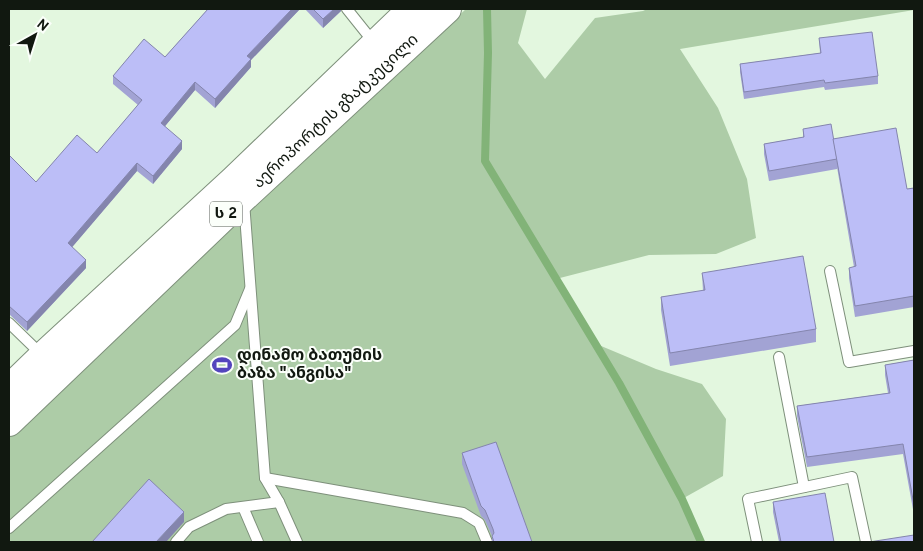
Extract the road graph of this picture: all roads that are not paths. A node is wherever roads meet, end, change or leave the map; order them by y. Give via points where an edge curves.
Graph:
1 (347, 9) edge
2 (412, 9) edge
3 (447, 9) edge
4 (375, 45) junction
5 (243, 198) junction
6 (830, 271) dead end
7 (250, 290) junction
8 (9, 323) edge
9 (914, 351) edge
10 (43, 356) junction
11 (779, 358) dead end
12 (9, 389) edge
13 (9, 422) edge
14 (265, 478) junction
15 (804, 487) junction
16 (279, 502) junction
17 (243, 507) junction
18 (9, 528) edge
19 (176, 542) edge
20 (258, 542) edge
21 (297, 542) edge
22 (487, 542) edge
23 (757, 542) edge
24 (866, 542) edge

1 - 4 lane
2 - 4 highway, აეროპორტის გზატკეცილი / ს 2
3 - 5 highway, აეროპორტის გზატკეცილი / ს 2
4 - 10 highway, აეროპორტის გზატკეცილი / ს 2
5 - 7 lane
5 - 13 highway, აეროპორტის გზატკეცილი / ს 2
6 - 9 lane via 849,362
7 - 14 lane
7 - 18 lane via 235,325
8 - 10 lane
10 - 12 highway, აეროპორტის გზატკეცილი / ს 2
11 - 15 lane
14 - 16 lane
14 - 22 lane via 463,513 479,523
15 - 23 lane via 748,499
15 - 24 lane via 852,477
16 - 17 lane
16 - 21 lane
17 - 19 lane via 226,510 189,527
17 - 20 lane

